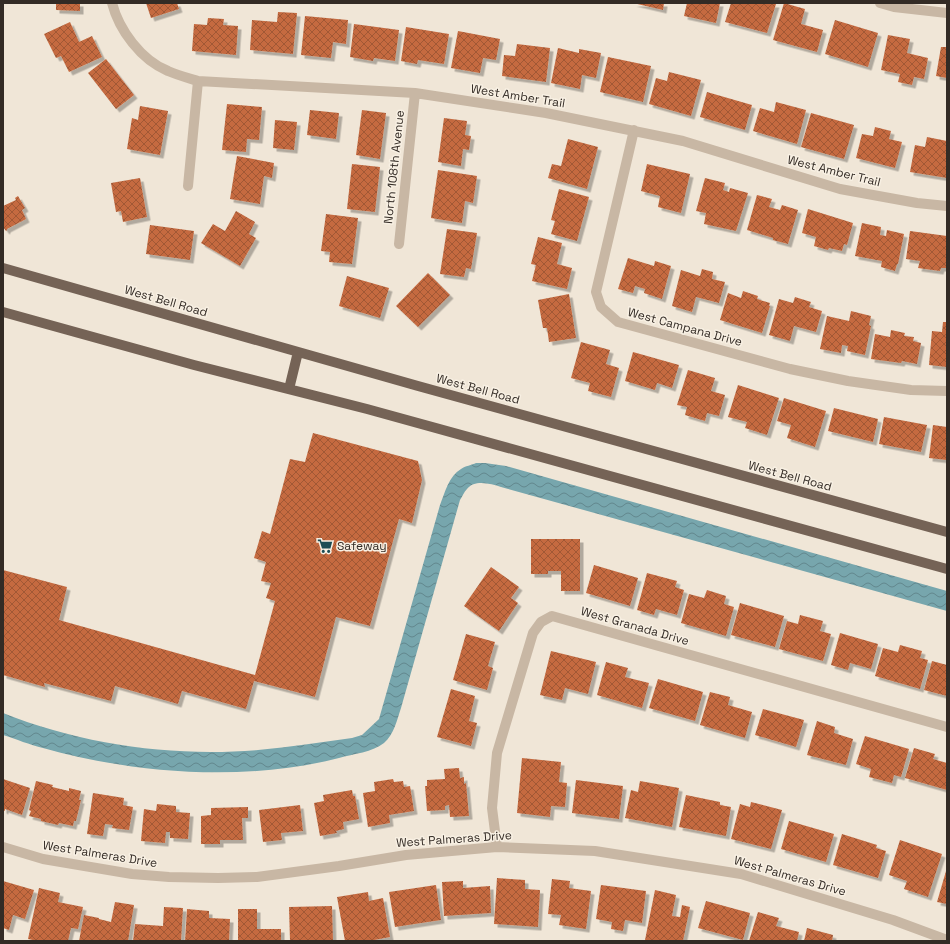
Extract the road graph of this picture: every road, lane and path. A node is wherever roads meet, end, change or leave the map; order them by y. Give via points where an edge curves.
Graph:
1 (112, 3) edge
2 (880, 3) edge
3 (947, 13) edge
4 (198, 81) junction
5 (416, 93) junction
6 (634, 130) junction
7 (188, 186) dead end
8 (947, 206) edge
9 (399, 244) dead end
10 (3, 268) edge
11 (3, 312) edge
12 (298, 352) junction
13 (289, 389) junction
14 (947, 392) edge
15 (947, 532) edge
16 (947, 569) edge
17 (947, 727) edge
18 (497, 846) junction
19 (3, 847) edge
20 (947, 940) edge

1 - 4 street, West Amber Trail via 127,36 144,56 167,71
2 - 3 street
4 - 5 street, West Amber Trail
4 - 7 street
5 - 6 street, West Amber Trail via 546,113
5 - 9 street, North 108th Avenue
6 - 8 street, West Amber Trail via 683,141 840,189
6 - 14 street, West Campana Drive via 596,292 601,307 618,322 790,369 848,381
10 - 12 main road, West Bell Road
11 - 13 main road
12 - 13 main road
12 - 15 main road, West Bell Road
13 - 16 main road
17 - 18 street, West Granada Drive via 552,616 541,622 533,633 497,753 492,808
18 - 19 street, West Palmeras Drive via 406,855 257,877 218,878 132,874 43,859
18 - 20 street, West Palmeras Drive via 595,851 741,874 893,920

